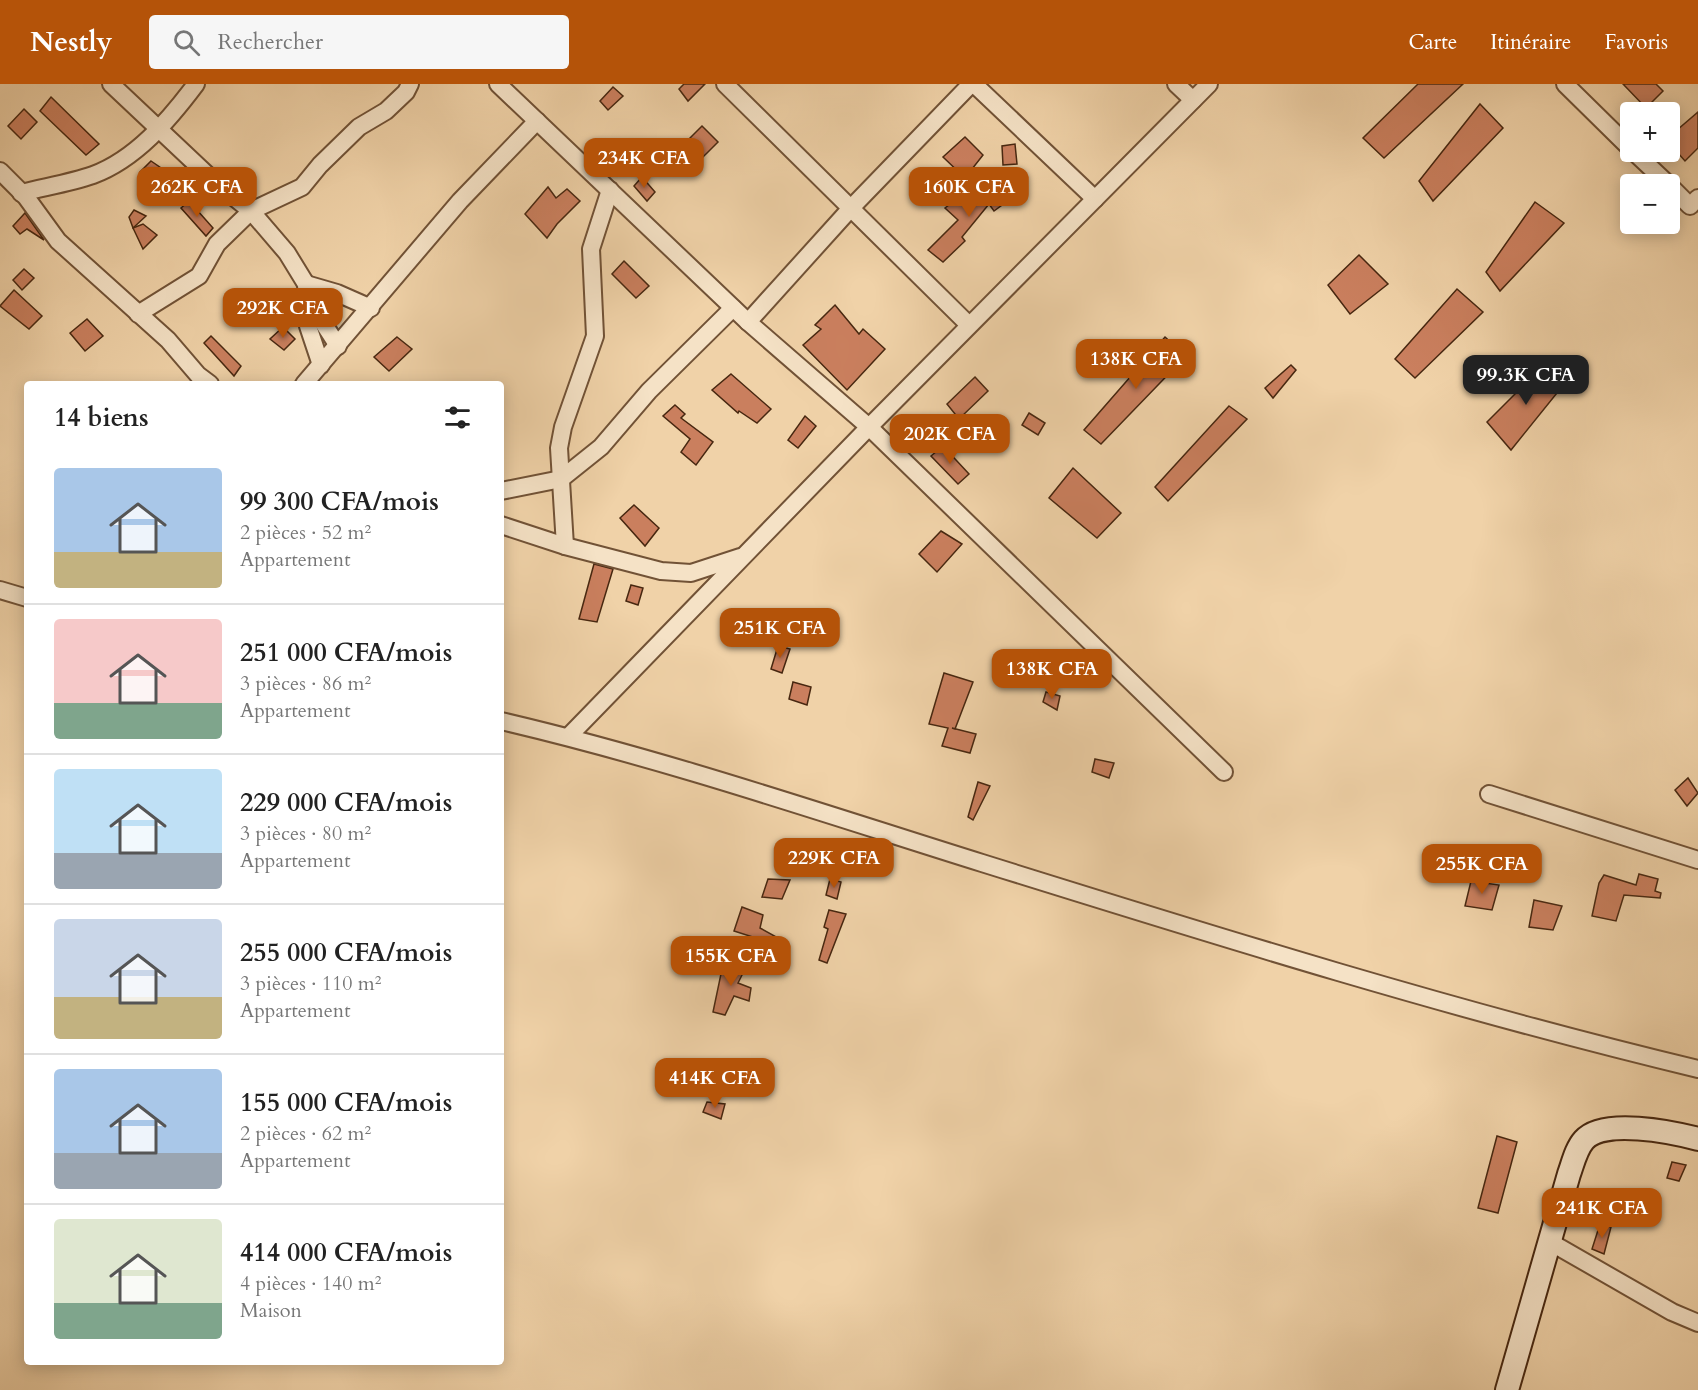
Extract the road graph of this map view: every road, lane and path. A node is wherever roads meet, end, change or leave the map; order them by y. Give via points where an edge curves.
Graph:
1 (111, 84) edge
2 (196, 84) edge
3 (410, 84) edge
4 (498, 84) edge
5 (725, 84) edge
6 (973, 84) edge
7 (1176, 84) edge
8 (1209, 84) edge
9 (1565, 84) edge
10 (1193, 100) junction
11 (537, 121) junction
12 (159, 127) junction
13 (1620, 138) edge
14 (1645, 162) edge
15 (0, 171) edge
16 (1657, 174) edge
17 (610, 190) junction
18 (21, 193) junction
19 (1680, 196) edge
20 (1698, 198) edge
21 (1095, 199) junction
22 (850, 208) junction
23 (251, 211) junction
24 (307, 292) junction
25 (371, 308) junction
26 (733, 308) junction
27 (138, 314) junction
28 (748, 322) junction
29 (969, 325) junction
30 (338, 346) junction
31 (321, 365) junction
32 (206, 381) edge
33 (307, 381) edge
34 (869, 427) junction
35 (561, 479) junction
36 (504, 490) edge
37 (504, 526) edge
38 (565, 546) junction
39 (744, 555) junction
40 (0, 590) edge
41 (24, 597) edge
42 (504, 722) edge
43 (568, 736) junction
44 (1224, 772) dead end
45 (1489, 794) dead end
46 (1698, 860) edge
47 (1698, 1069) edge
48 (1692, 1136) edge
49 (1550, 1242) junction
50 (1698, 1323) edge
51 (1507, 1390) edge

1 - 12 street
2 - 12 street
3 - 23 street via 386,111 359,127 302,187
4 - 11 street
5 - 22 street
6 - 21 street
6 - 22 street
7 - 10 street
8 - 10 street
9 - 13 street
10 - 21 street
11 - 17 street
11 - 25 street via 460,201
12 - 18 street via 129,154 94,174
12 - 23 street via 215,183
14 - 16 street
15 - 18 street
17 - 26 street
17 - 35 street via 591,249 595,336 563,428 559,448
18 - 27 street via 58,241
19 - 20 street via 1690,206
21 - 29 street
22 - 28 street
22 - 29 street
23 - 24 street via 287,254
23 - 27 street via 217,244 199,276
24 - 25 street via 337,293
24 - 30 street
24 - 31 street via 308,326
25 - 30 street
26 - 28 street
26 - 35 street via 649,391 601,447
27 - 32 street
28 - 34 street
29 - 34 street
30 - 31 street
31 - 33 street
34 - 39 street
34 - 44 street
35 - 36 street
35 - 38 street
37 - 38 street
38 - 39 street via 661,571 691,573
39 - 43 street
40 - 41 street
42 - 43 street
43 - 47 street via 1244,945
45 - 46 street
48 - 49 street via 1629,1128 1594,1132 1576,1153
49 - 50 street
49 - 51 street

